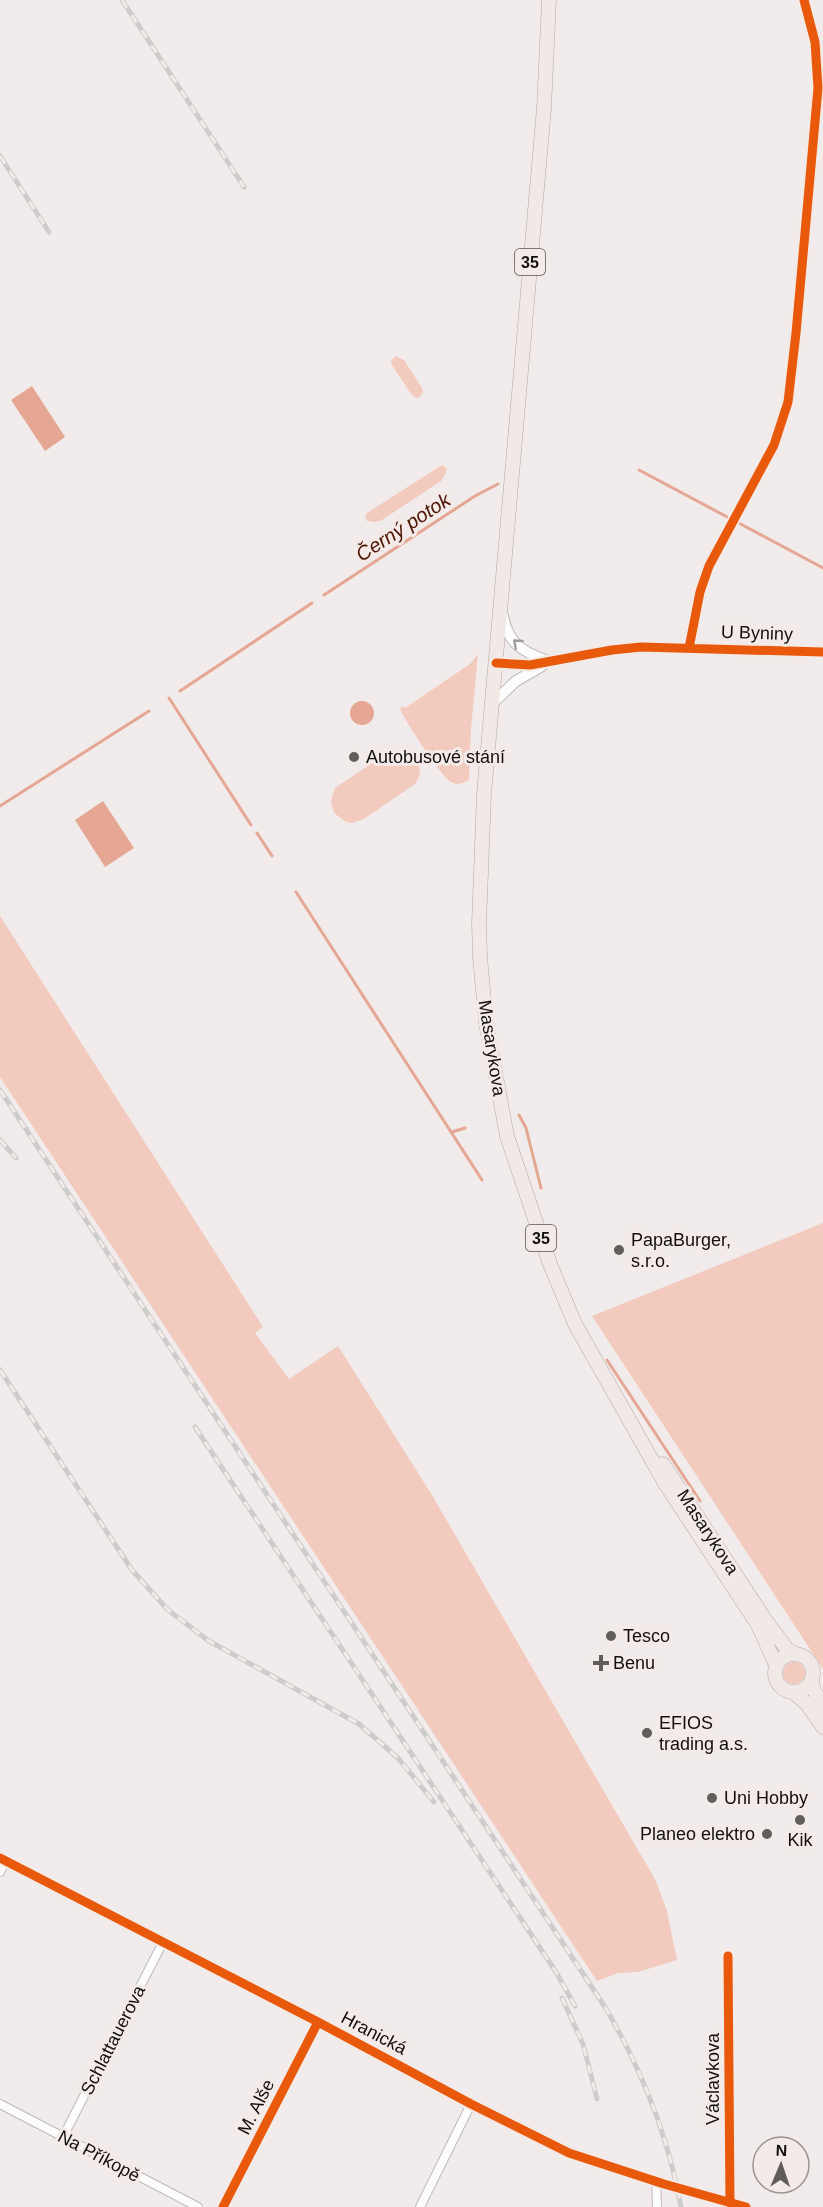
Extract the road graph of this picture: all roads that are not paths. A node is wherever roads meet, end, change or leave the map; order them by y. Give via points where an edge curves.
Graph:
1 (549, 0) edge
2 (804, 0) edge
3 (501, 609) junction
4 (689, 648) junction
5 (823, 652) edge
6 (496, 663) junction
7 (551, 663) junction
8 (492, 704) junction
9 (624, 1408) junction
10 (795, 1653) junction
11 (776, 1665) junction
12 (812, 1681) junction
13 (794, 1693) junction
14 (823, 1708) edge
15 (823, 1727) edge
16 (3, 1859) edge
17 (0, 1872) edge
18 (163, 1942) junction
19 (728, 1956) dead end
20 (318, 2022) junction
21 (0, 2104) edge
22 (471, 2104) junction
23 (63, 2137) junction
24 (656, 2181) junction
25 (730, 2203) junction
26 (198, 2207) edge
27 (223, 2207) edge
28 (420, 2207) edge
29 (657, 2207) edge
30 (746, 2207) edge

1 - 3 main road, 35 via 544,108
2 - 4 street via 815,42 818,88 788,402 774,445 710,566 700,592
3 - 6 main road, 35
7 -> 3 street via 533,656 512,640 506,633
4 - 5 street, U Byniny
4 - 7 street, U Byniny via 612,650
6 - 7 street
6 - 8 main road, Masarykova / 35
7 - 8 street via 516,681
8 - 9 main road, Masarykova / 35 via 479,924 491,1056 507,1137 550,1264 575,1324
9 - 10 main road, Masarykova / 35 via 766,1621 787,1649
9 - 11 main road, Masarykova / 35 via 666,1485 758,1625
10 - 11 main road via 784,1656
10 - 12 main road, Masarykova / 35 via 811,1663
11 - 13 main road, Masarykova / 35 via 777,1683
12 - 13 main road via 804,1690
12 - 14 main road, Masarykova / 35
13 - 15 main road, Masarykova / 35
16 - 17 street
16 - 18 street, Hranická
18 - 20 street, Hranická
18 - 23 street, Schlattauerova
19 - 25 street, Václavkova
20 - 22 street, Hranická
20 - 27 street, M. Alše
21 - 23 street, Na Příkopě
22 - 24 street, Hranická via 569,2153
22 - 28 street
23 - 26 street, Na Příkopě
24 - 25 street, Hranická
24 - 29 street
25 - 30 street, Hranická

